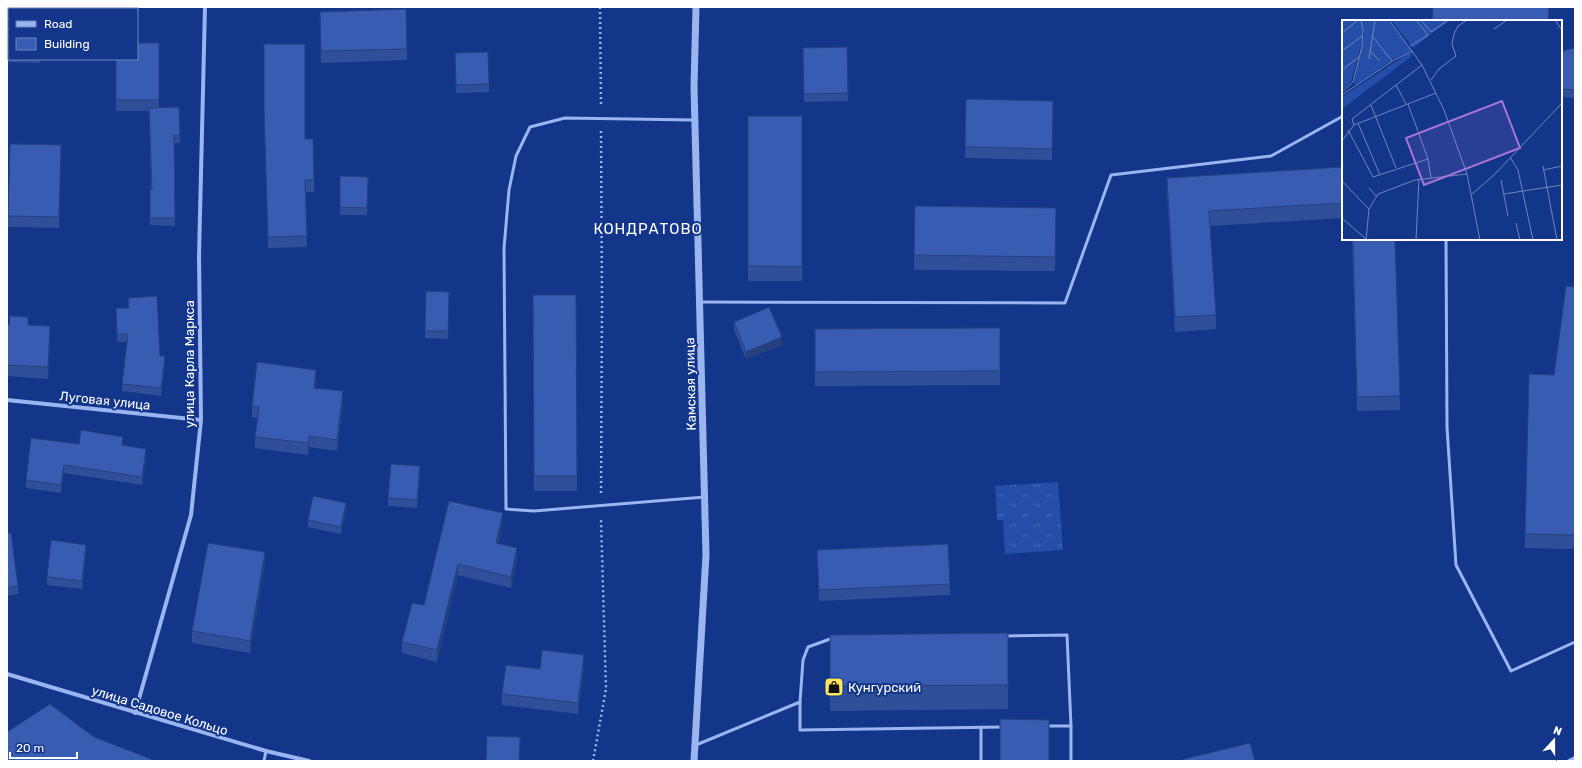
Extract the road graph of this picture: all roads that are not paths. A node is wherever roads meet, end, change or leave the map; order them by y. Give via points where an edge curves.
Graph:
1 (205, 7) edge
2 (696, 7) edge
3 (1342, 117) edge
4 (695, 120) junction
5 (1446, 240) edge
6 (700, 302) junction
7 (7, 400) edge
8 (201, 420) junction
9 (704, 498) junction
10 (996, 636) edge
11 (836, 637) edge
12 (1575, 642) edge
13 (7, 674) edge
14 (800, 702) junction
15 (134, 713) junction
16 (1041, 726) edge
17 (1070, 726) junction
18 (981, 727) junction
19 (1011, 727) edge
20 (696, 745) junction
21 (266, 751) junction
22 (1575, 758) edge
23 (264, 761) edge
24 (309, 761) edge
25 (694, 761) edge
26 (981, 761) edge
27 (1071, 761) edge
28 (1569, 761) edge

1 - 8 street, улица Карла Маркса via 199,256
2 - 4 street, Камская улица
3 - 6 lane via 1271,156 1111,175 1065,303
4 - 6 street, Камская улица
4 - 9 lane via 565,118 530,128 516,156 509,190 504,256 506,509 534,511
5 - 12 lane via 1447,428 1456,564 1511,671
6 - 9 street, Камская улица
7 - 8 street, Луговая улица
8 - 15 street, улица Карла Маркса via 191,515
9 - 20 street, Камская улица via 706,555
10 - 17 lane via 1067,635
11 - 14 lane via 808,647 803,660
13 - 15 street, улица Садовое Кольцо
14 - 18 lane via 800,730
14 - 20 lane
15 - 21 street, улица Садовое Кольцо
16 - 17 lane
17 - 27 lane
18 - 19 lane
18 - 26 lane
20 - 25 street, Камская улица
21 - 23 lane
21 - 24 street, улица Садовое Кольцо
22 - 28 street

